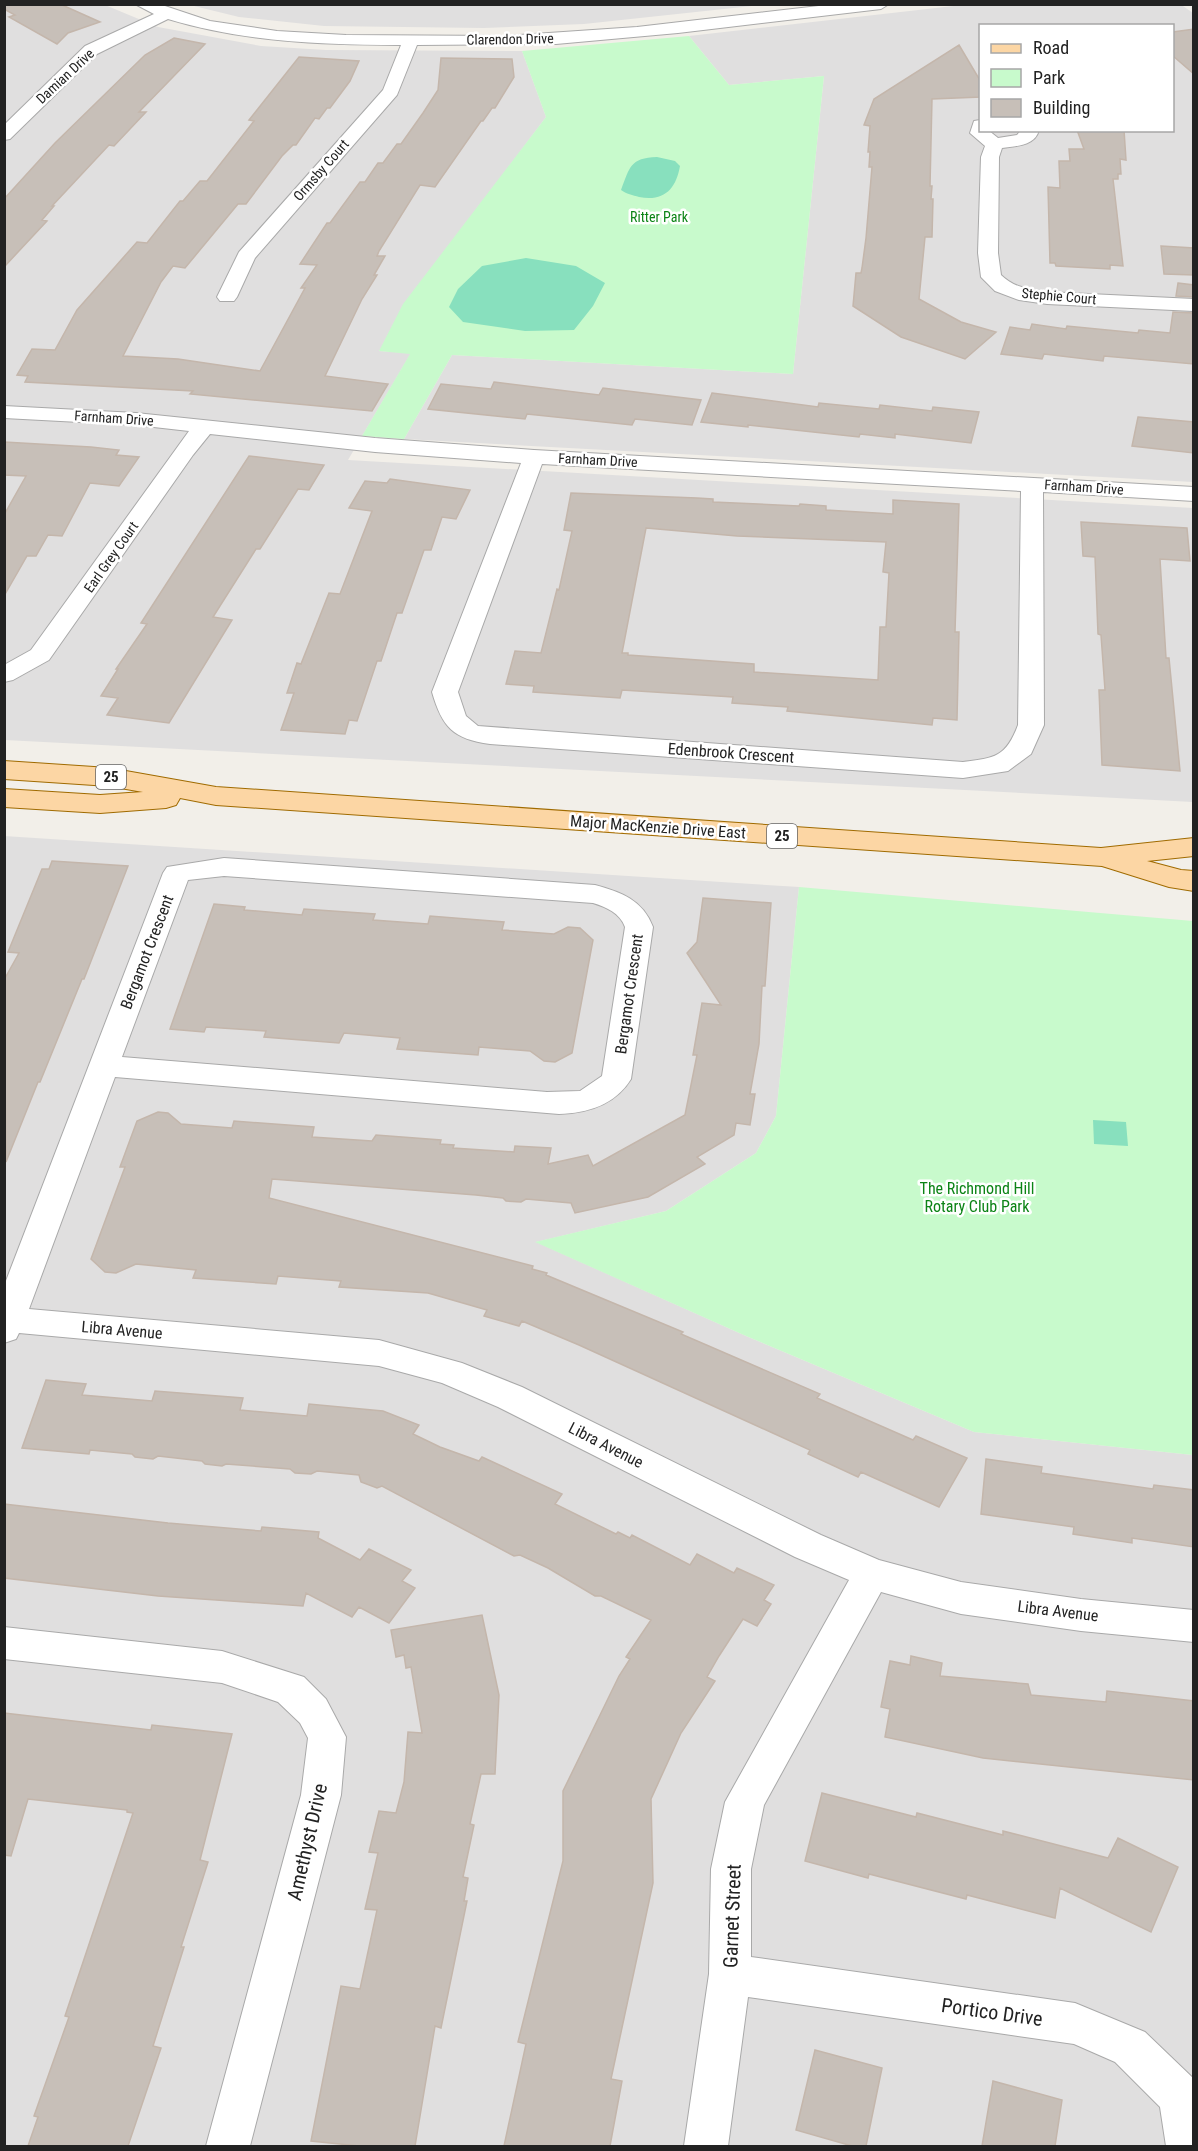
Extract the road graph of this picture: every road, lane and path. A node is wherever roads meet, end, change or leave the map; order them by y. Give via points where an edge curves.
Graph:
1 (143, 4) edge
2 (881, 4) edge
3 (166, 14) junction
4 (411, 40) junction
5 (7, 107) dead end
6 (30, 109) junction
7 (979, 128) edge
8 (1030, 132) edge
9 (4, 135) edge
10 (995, 144) junction
11 (227, 297) dead end
12 (1194, 305) edge
13 (4, 412) edge
14 (205, 426) junction
15 (534, 457) junction
16 (1032, 484) junction
17 (1194, 494) edge
18 (4, 675) edge
19 (4, 770) edge
20 (216, 796) junction
21 (4, 798) edge
22 (1194, 847) edge
23 (1101, 858) junction
24 (1194, 881) edge
25 (104, 1066) junction
26 (6, 1323) edge
27 (872, 1574) junction
28 (1194, 1626) edge
29 (4, 1643) edge
30 (730, 1974) junction
31 (228, 2146) edge
32 (706, 2146) edge
33 (1188, 2146) edge

1 - 3 street, Clarendon Drive
2 - 4 street, Clarendon Drive via 553,39
3 - 4 street, Clarendon Drive via 275,37
3 - 6 street, Damian Drive via 91,50
4 - 11 street, Ormsby Court via 391,91 246,256
5 - 6 street
6 - 9 street, Damian Drive
7 - 10 street via 979,133
8 - 10 street via 1022,140
10 - 12 street, Stephie Court via 990,157 988,254 991,277 1002,287 1047,298
13 - 14 street, Farnham Drive
14 - 15 street, Farnham Drive
14 - 18 street, Earl Grey Court via 40,655
15 - 16 street, Farnham Drive
15 - 16 street, Edenbrook Crescent via 445,692 448,710 458,727 483,736 963,770 999,765 1022,749 1031,725
16 - 17 street, Farnham Drive
19 - 20 main road, Major MacKenzie Drive East / 25 via 109,777
20 - 21 main road, Major MacKenzie Drive East / 25 via 100,804
20 - 23 main road, Major MacKenzie Drive East / 25
22 - 23 main road, Major MacKenzie Drive East / 25
23 - 24 main road, Major MacKenzie Drive East / 25
25 - 25 street, Bergamot Crescent via 535,1102 590,1100 606,1091 616,1079 639,927 637,917 624,906 595,894 224,867 177,873
25 - 26 street, Bergamot Crescent
26 - 27 street, Libra Avenue via 379,1353 450,1372 510,1397
27 - 28 street, Libra Avenue via 961,1598
27 - 30 street, Garnet Street via 745,1802 730,1869
29 - 31 street, Amethyst Drive via 222,1667 291,1689 313,1711 327,1737 321,1795
30 - 32 street, Garnet Street
30 - 33 street, Portico Drive via 1075,2024 1130,2047 1180,2096

